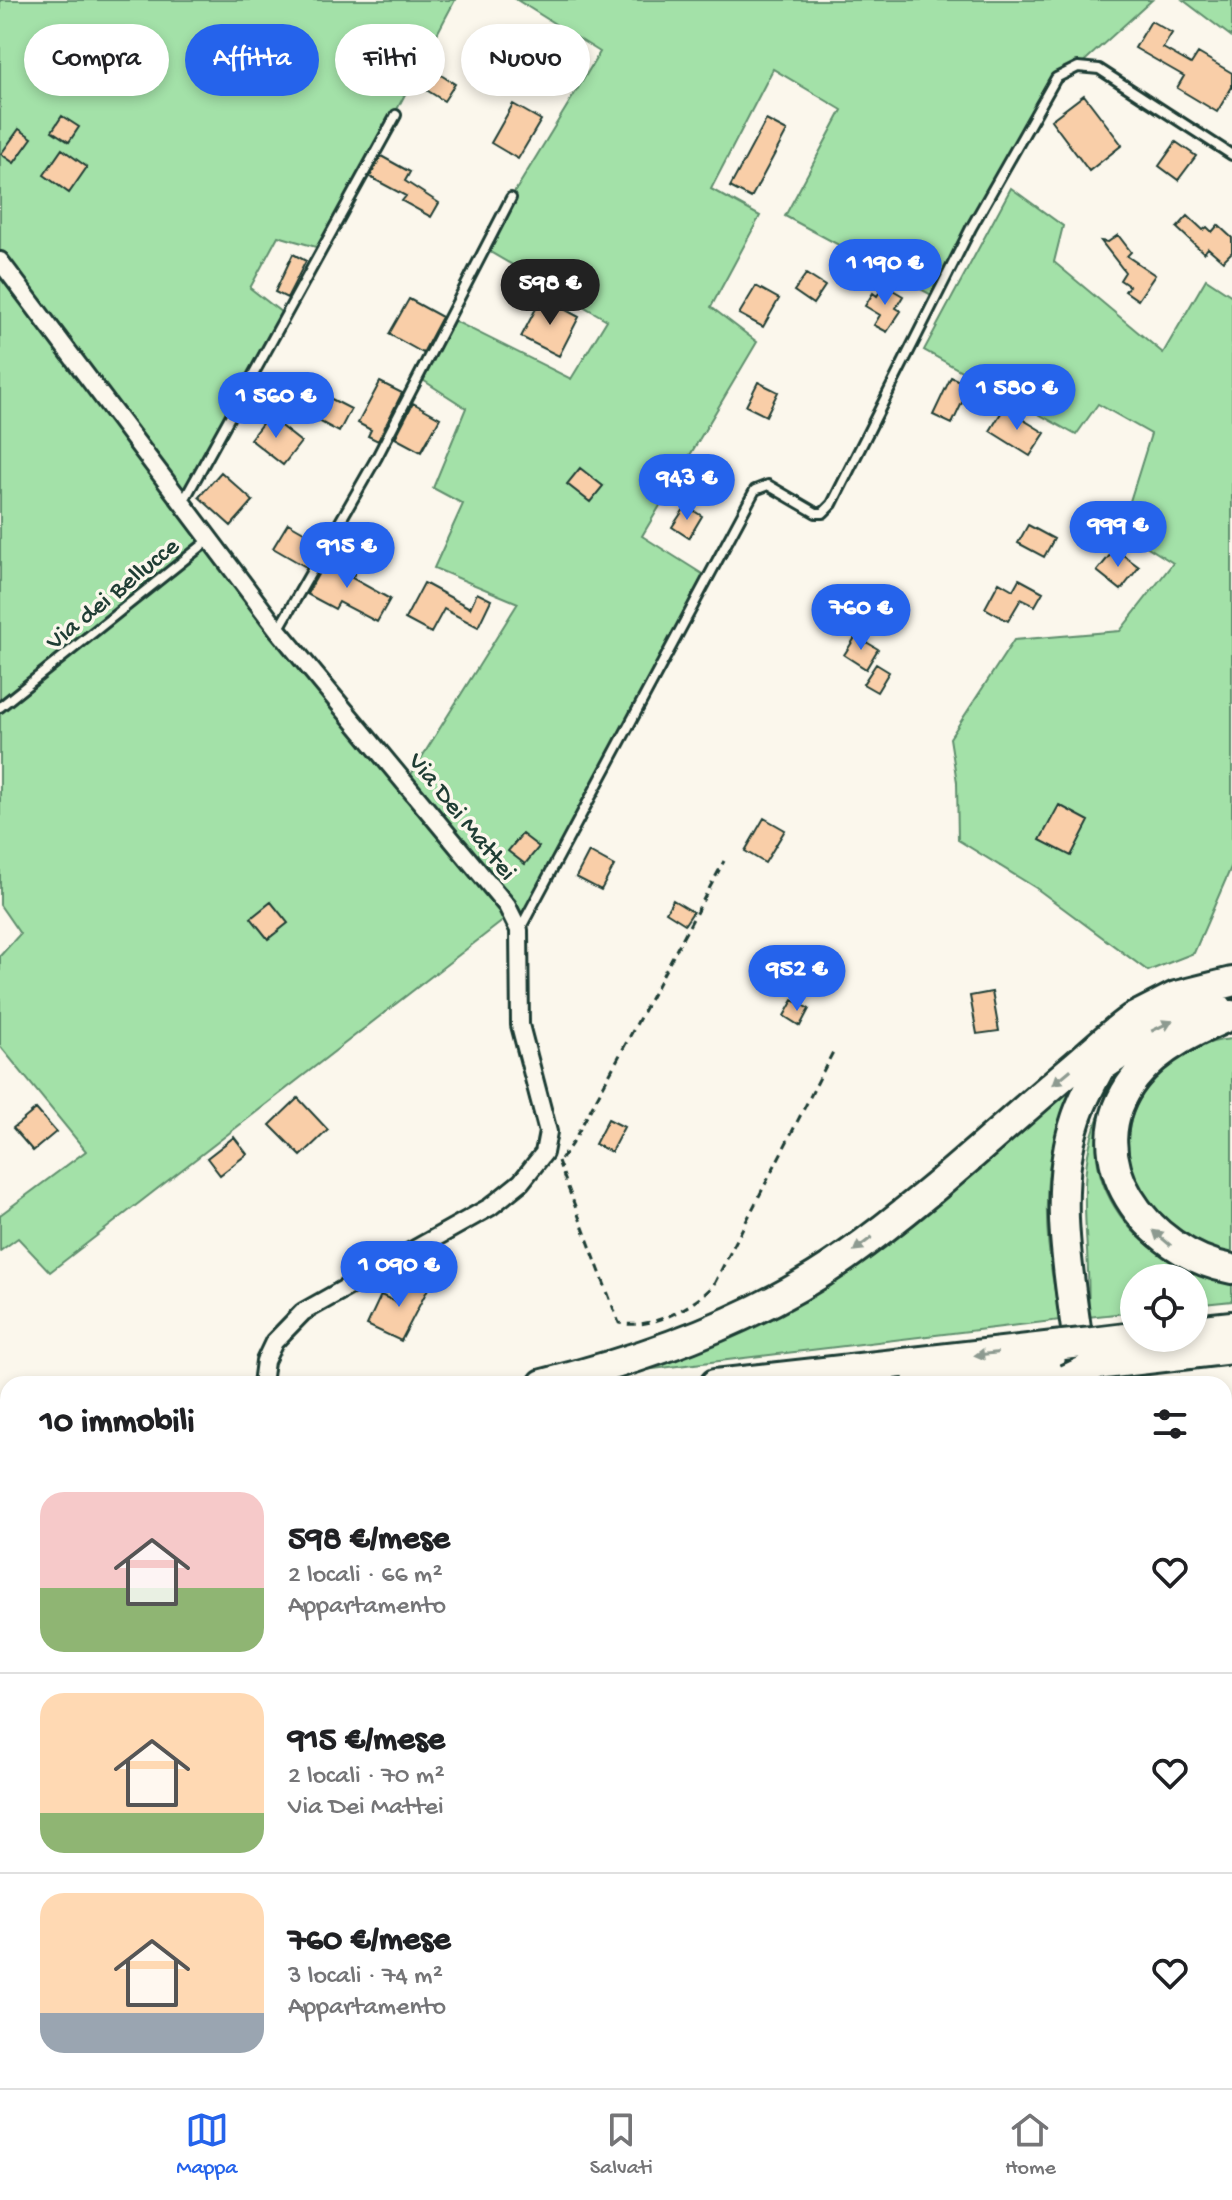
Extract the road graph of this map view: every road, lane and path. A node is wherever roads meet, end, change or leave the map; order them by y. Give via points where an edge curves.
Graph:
1 (396, 115) dead end
2 (1232, 155) edge
3 (511, 198) dead end
4 (0, 261) edge
5 (183, 503) junction
6 (210, 539) junction
7 (278, 630) junction
8 (0, 707) edge
9 (724, 861) dead end
10 (519, 930) junction
11 (1232, 982) edge
12 (1232, 1006) edge
13 (1232, 1015) edge
14 (1121, 1026) junction
15 (834, 1050) dead end
16 (1103, 1067) junction
17 (551, 1157) junction
18 (1232, 1269) edge
19 (1232, 1326) edge
20 (1208, 1329) edge
21 (1120, 1344) edge
22 (1232, 1349) edge
23 (1074, 1367) edge
24 (264, 1376) edge
25 (573, 1376) edge
26 (884, 1376) edge
27 (990, 1376) edge

1 - 5 lane
2 - 10 lane via 1099,69 1078,67 1056,78 971,228 832,504 816,513 768,485 755,490
3 - 7 lane via 377,457
4 - 5 street, Via Dei Mattei
5 - 6 street, Via Dei Mattei
6 - 7 street, Via Dei Mattei
6 - 8 lane, Via dei Bellucce
7 - 10 street, Via Dei Mattei via 487,881
9 - 17 path via 573,1142
10 - 17 street, Via Dei Mattei via 520,1025
11 - 14 highway via 1176,996
16 -> 12 highway via 1163,1025 1195,1012
18 -> 13 highway via 1186,1255 1153,1230 1121,1186 1111,1148 1118,1107 1143,1067 1169,1047
14 - 16 highway
14 -> 25 highway via 883,1228 825,1270 715,1328
15 - 17 path via 713,1286 684,1309 648,1322 619,1323
16 - 23 highway via 1080,1107 1065,1173
17 - 24 street via 490,1207 303,1312 274,1342
19 - 20 highway
21 - 23 highway
22 - 23 highway
23 -> 26 highway
23 - 27 highway

